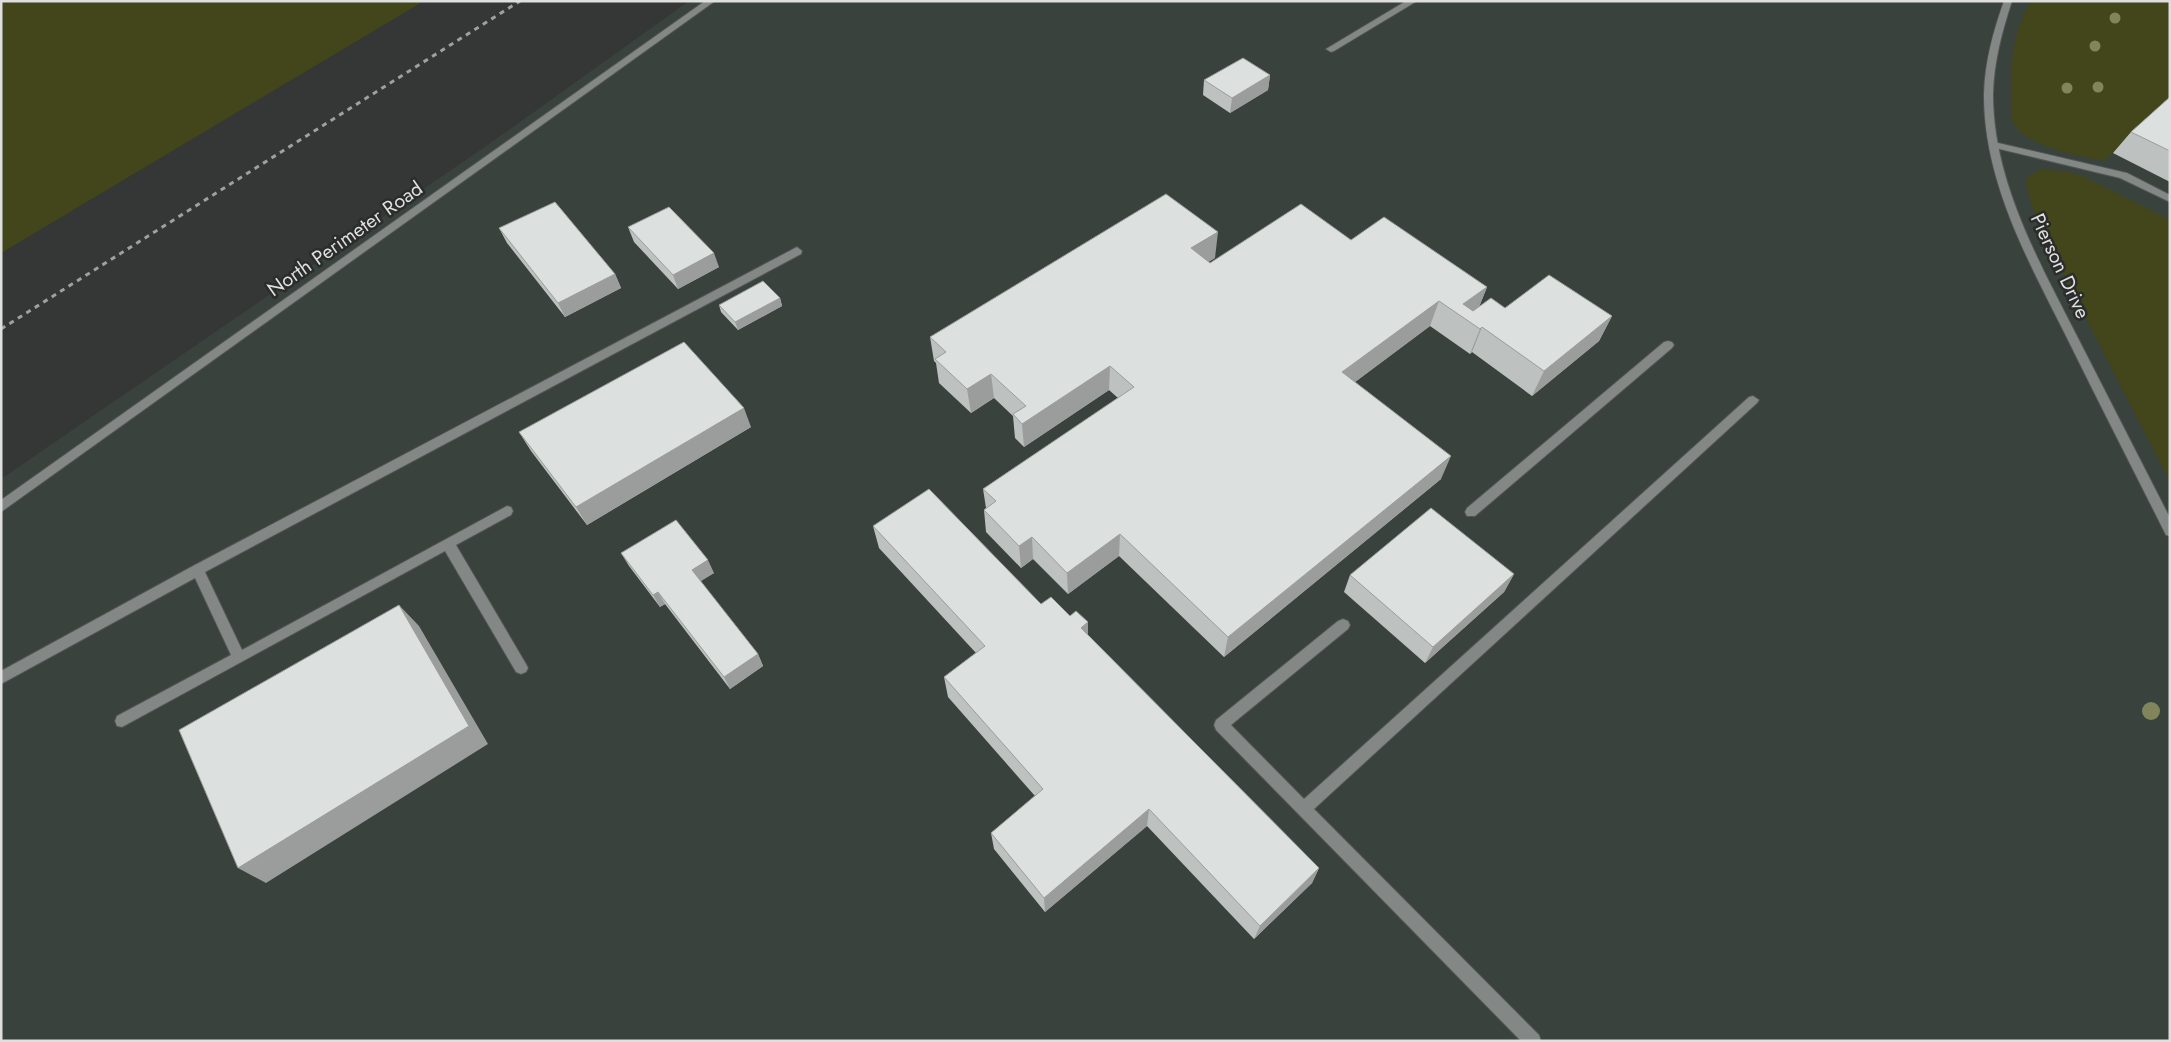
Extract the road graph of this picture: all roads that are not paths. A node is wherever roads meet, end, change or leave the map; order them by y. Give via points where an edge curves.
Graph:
1 (711, 1) edge
2 (1413, 1) edge
3 (2008, 1) edge
4 (1331, 49) dead end
5 (1994, 145) junction
6 (2170, 199) edge
7 (797, 250) dead end
8 (1668, 345) dead end
9 (1753, 400) dead end
10 (1, 507) edge
11 (507, 510) dead end
12 (1471, 512) dead end
13 (2170, 530) edge
14 (448, 544) junction
15 (198, 570) junction
16 (1343, 625) dead end
17 (239, 658) junction
18 (521, 668) dead end
19 (1, 678) edge
20 (122, 721) dead end
21 (1304, 809) junction
22 (1533, 1041) edge

1 - 10 street, North Perimeter Road
2 - 4 street
3 - 5 street, Pierson Drive via 1988,70
5 - 6 street via 2123,175
5 - 13 street, Pierson Drive via 2008,198 2026,243
7 - 15 street
8 - 12 street
9 - 21 street
11 - 14 street
14 - 17 street
14 - 18 street
15 - 17 street
15 - 19 street
16 - 21 street via 1221,725
17 - 20 street
21 - 22 street

